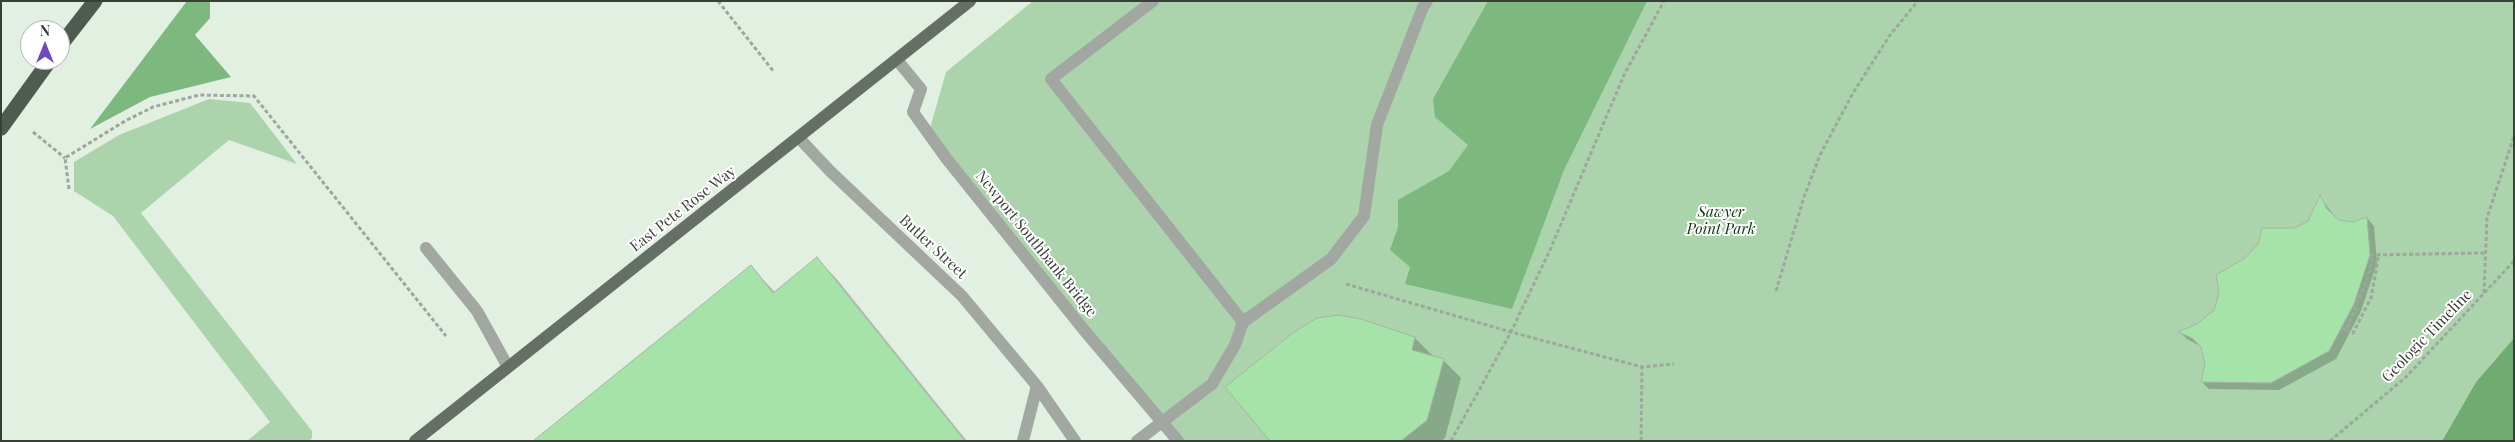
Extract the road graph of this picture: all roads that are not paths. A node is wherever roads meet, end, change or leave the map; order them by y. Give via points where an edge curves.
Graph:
1 (95, 1) edge
2 (970, 1) edge
3 (1153, 1) edge
4 (1427, 1) edge
5 (70, 33) edge
6 (896, 60) junction
7 (43, 70) edge
8 (1, 128) edge
9 (799, 138) junction
10 (426, 248) dead end
11 (1243, 322) junction
12 (508, 367) junction
13 (1037, 386) junction
14 (415, 441) edge
15 (1023, 441) edge
16 (1076, 441) edge
17 (1137, 441) edge
18 (1178, 441) edge

1 - 5 highway
2 - 6 main road, East Pete Rose Way
3 - 11 street via 1052,79
4 - 11 street via 1377,125 1364,216 1331,258
6 - 9 main road, East Pete Rose Way
6 - 18 street, Newport Southbank Bridge via 921,89 913,112 959,175
7 - 8 highway
9 - 12 main road, East Pete Rose Way
9 - 13 street, Butler Street via 962,296
10 - 12 street via 477,311
11 - 17 street via 1235,345 1212,384
12 - 14 main road, East Pete Rose Way
13 - 15 street
13 - 16 street, Butler Street

